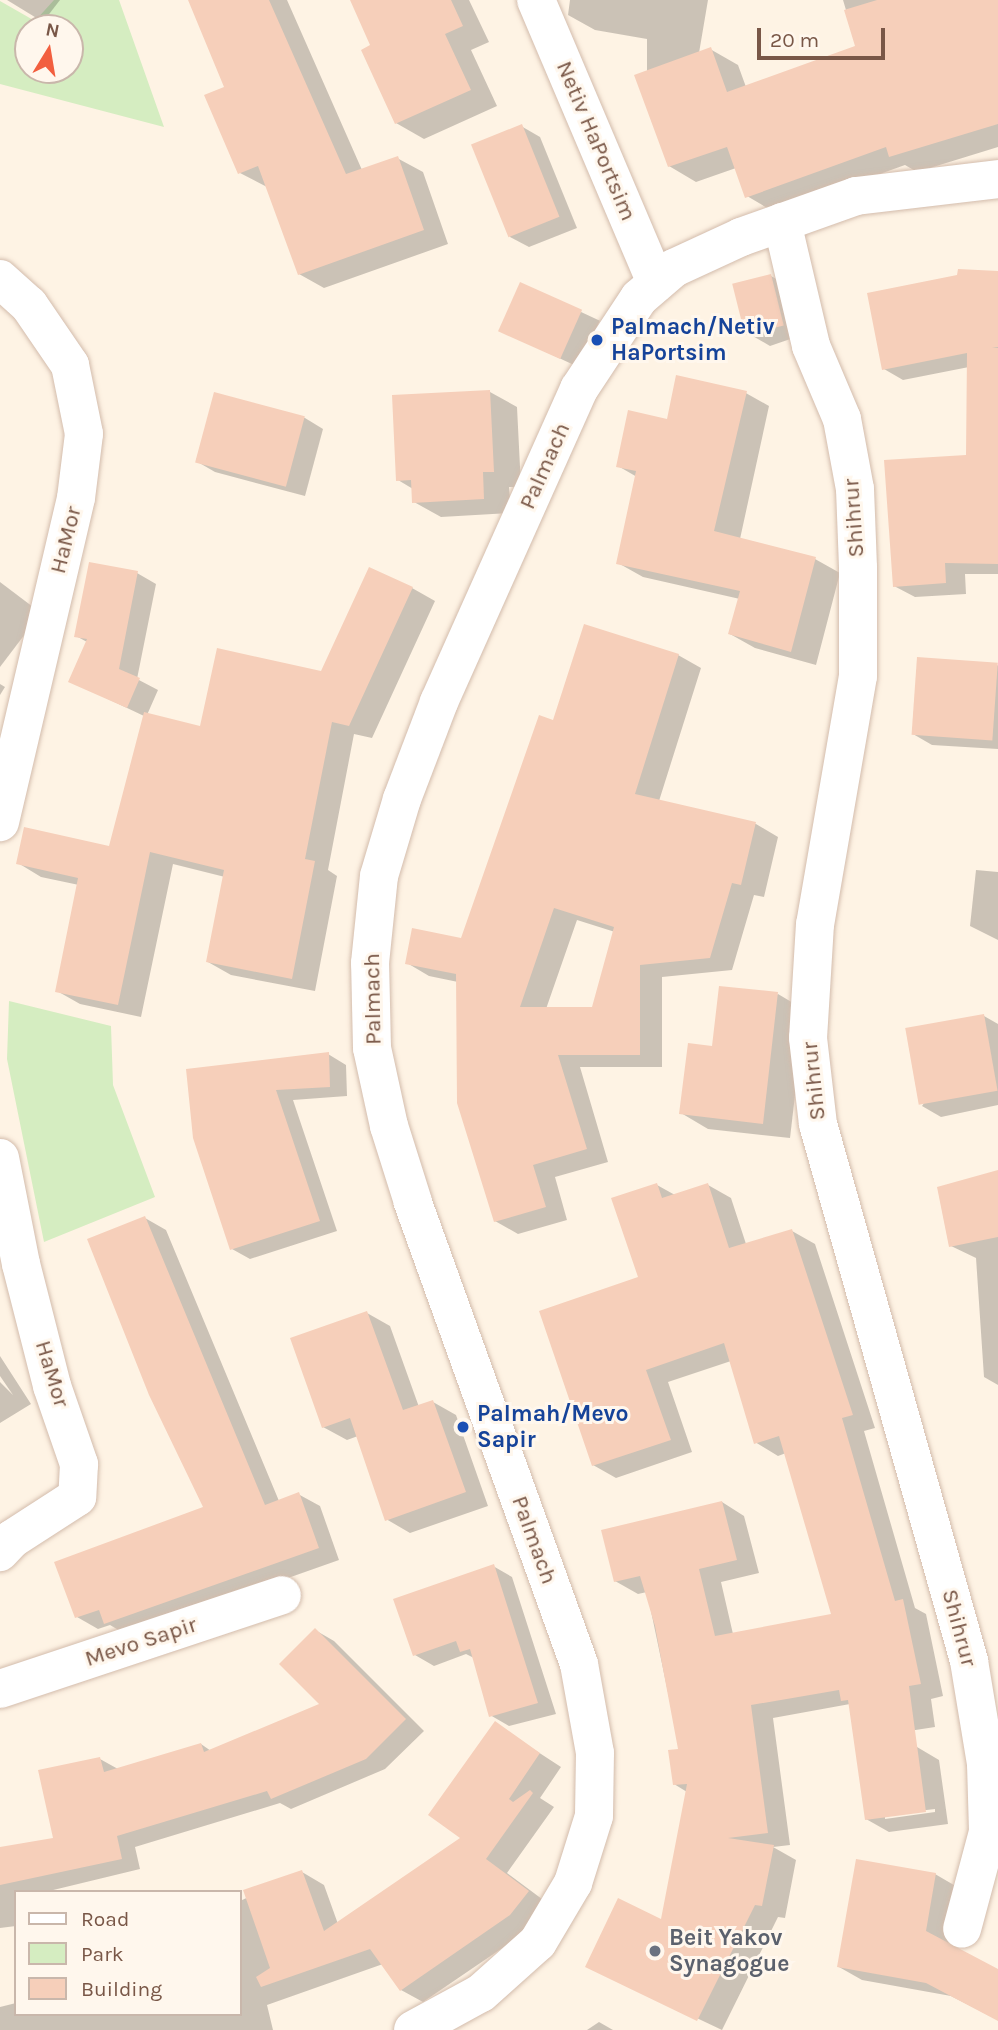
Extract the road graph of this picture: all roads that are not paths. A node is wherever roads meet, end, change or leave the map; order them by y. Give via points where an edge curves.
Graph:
1 (536, 0) edge
2 (998, 179) edge
3 (782, 222) junction
4 (0, 279) edge
5 (656, 283) junction
6 (0, 822) edge
7 (0, 1158) edge
8 (0, 1552) edge
9 (282, 1595) dead end
10 (0, 1689) edge
11 (962, 1929) dead end
12 (413, 2030) edge

1 - 5 street, Netiv HaPortsim
2 - 3 street, Palmach via 856,196
3 - 5 street, Palmach via 674,268
3 - 11 street, Shihrur via 811,346 842,419 855,489 858,568 858,676 815,924 808,1038 818,1124 969,1661 986,1764 988,1832
4 - 6 street, HaMor via 29,305 71,365 83,434 76,498
5 - 12 street, Palmach via 639,298 579,389 439,702 379,876 370,963 372,1048 389,1126 579,1664 596,1753 594,1816 573,1883 538,1942 481,1993
7 - 8 street, HaMor via 52,1385 79,1464 77,1497 12,1539
9 - 10 street, Mevo Sapir

